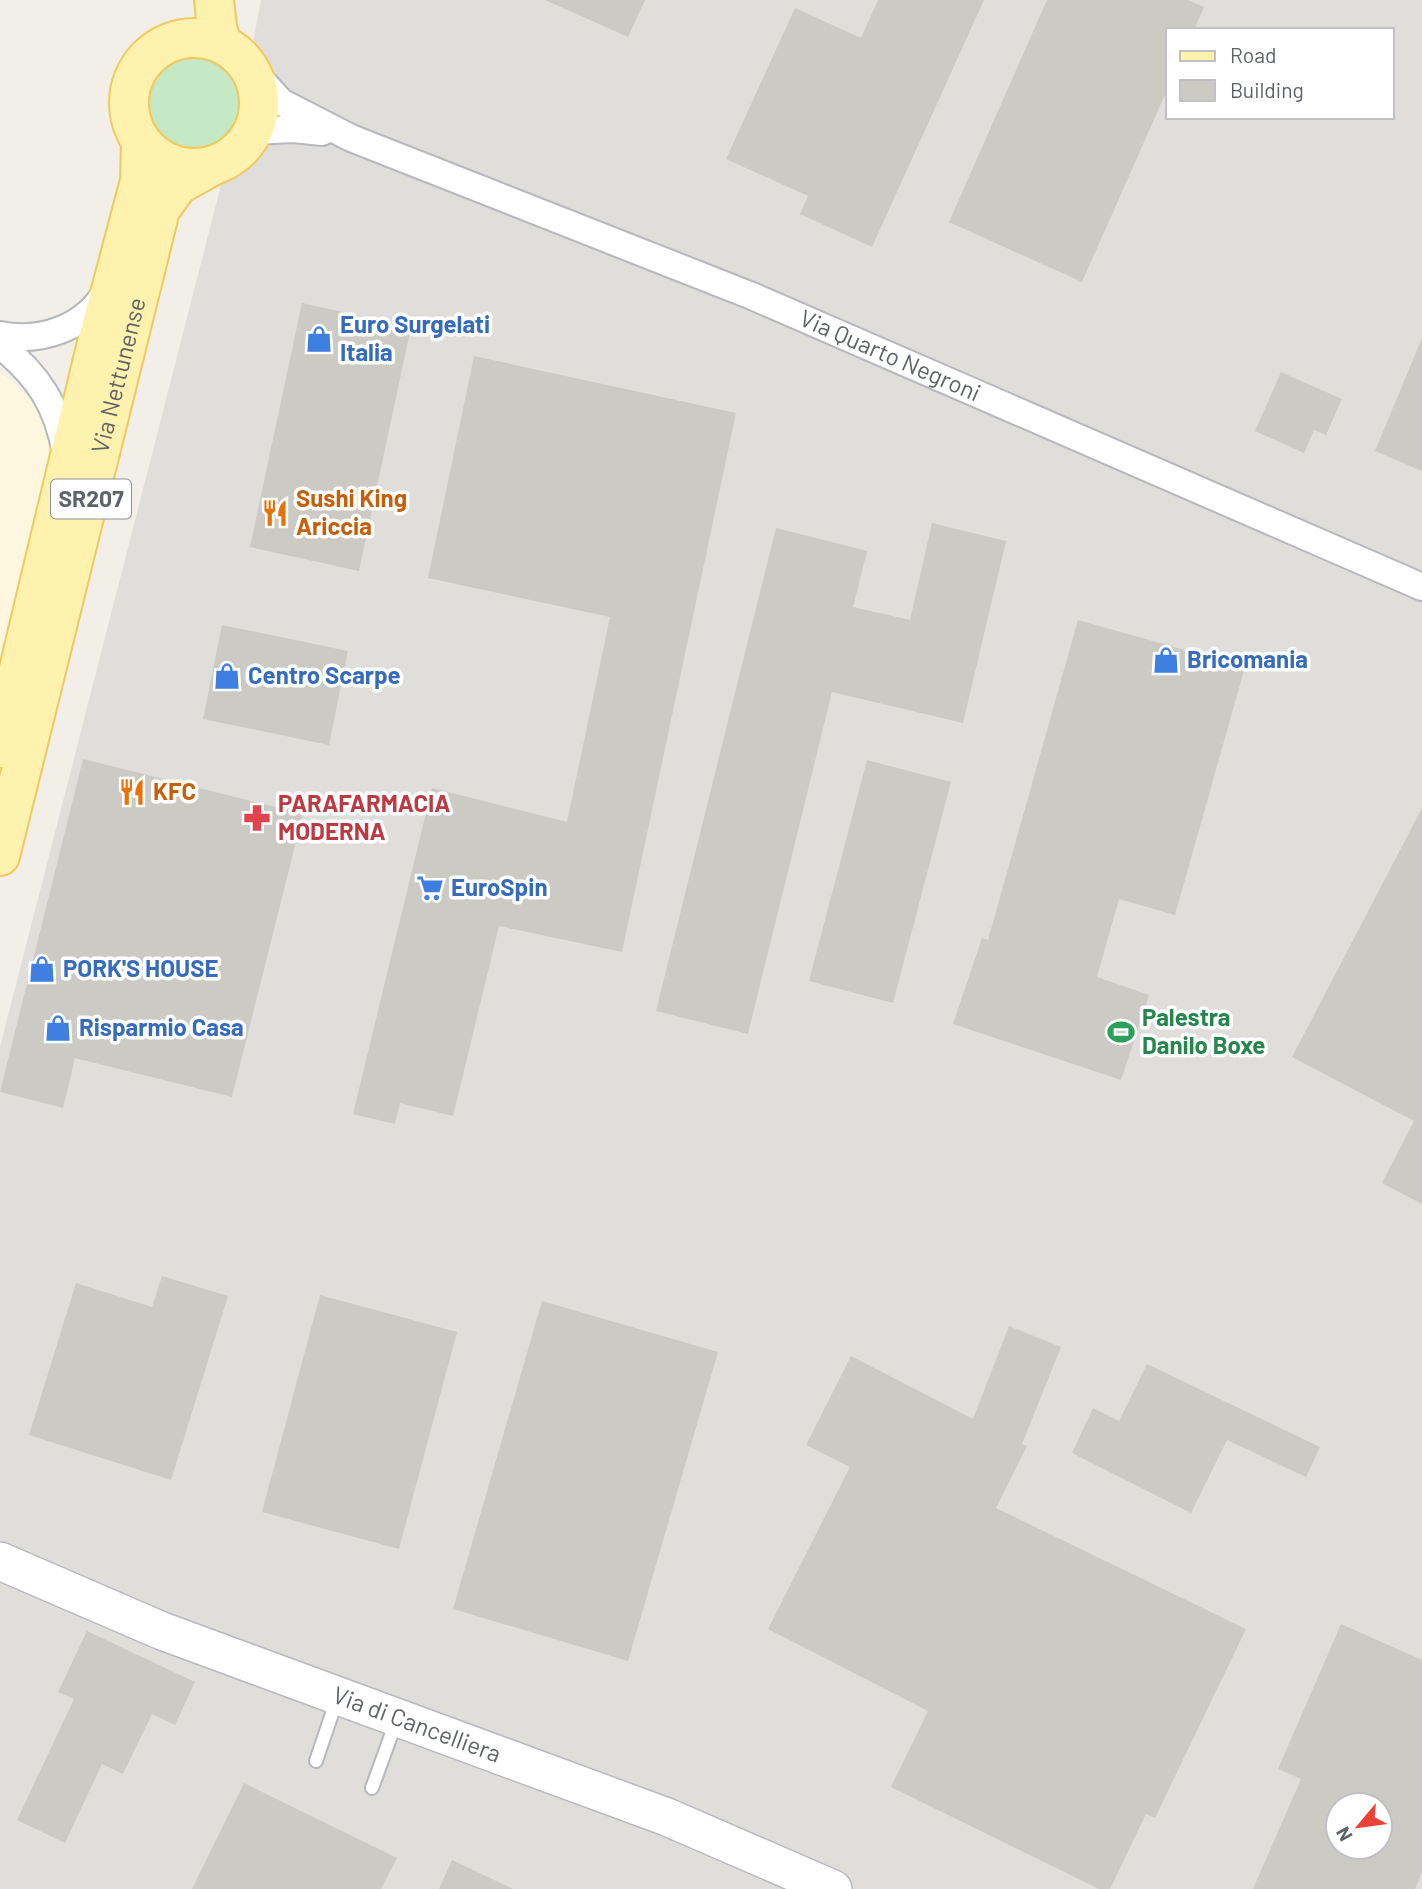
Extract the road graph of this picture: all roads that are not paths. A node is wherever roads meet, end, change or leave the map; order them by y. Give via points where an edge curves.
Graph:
1 (214, 0) edge
2 (220, 49) junction
3 (254, 131) junction
4 (351, 138) junction
5 (141, 141) junction
6 (214, 165) junction
7 (116, 273) junction
8 (0, 335) edge
9 (0, 345) edge
10 (68, 467) junction
11 (1422, 587) edge
12 (0, 748) edge
13 (0, 856) edge
14 (6, 1569) edge
15 (338, 1695) junction
16 (398, 1718) junction
17 (316, 1761) dead end
18 (372, 1788) dead end
19 (833, 1889) edge

1 - 2 main road
2 - 3 main road via 260,98
2 - 4 street, Via Quarto Negroni via 281,102
2 - 5 main road, SR207 via 160,47 139,69 132,82 130,113
3 - 4 street, Via Quarto Negroni via 306,130
3 - 6 main road, SR207 via 230,158
4 - 11 street, Via Quarto Negroni via 752,296
5 - 6 main road via 173,165
5 - 7 main road, Via Nettunense / SR207 via 140,181
6 - 13 main road, Via Nettunense / SR207 via 178,185 160,210
7 - 8 street via 101,300 72,325 35,338
7 - 10 main road, Via Nettunense / SR207
9 - 10 street via 44,389 61,426
10 - 12 main road, Via Nettunense / SR207
14 - 15 street, Via di Cancelliera
15 - 16 street, Via di Cancelliera
15 - 17 lane
16 - 18 lane
16 - 19 street, Via di Cancelliera via 667,1817

